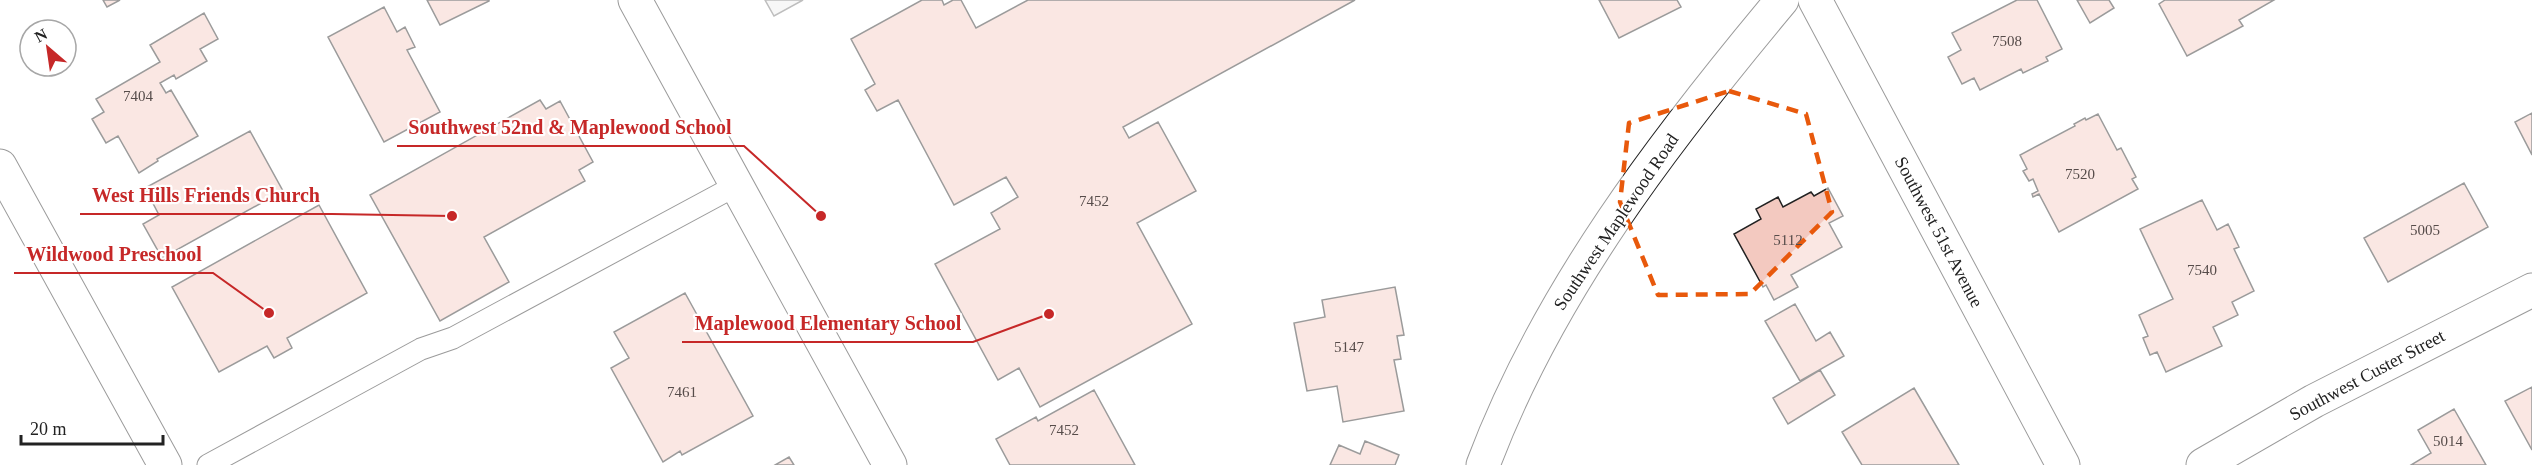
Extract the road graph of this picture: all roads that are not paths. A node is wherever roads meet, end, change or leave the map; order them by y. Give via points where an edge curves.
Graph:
1 (635, 0) edge
2 (1782, 0) edge
3 (1815, 0) edge
4 (0, 166) edge
5 (737, 185) junction
6 (2532, 290) edge
7 (165, 465) edge
8 (208, 465) edge
9 (890, 465) edge
10 (1483, 465) edge
11 (2063, 465) edge
12 (2203, 465) edge

1 - 5 street
2 - 10 street, Southwest Maplewood Road via 1679,127 1593,252 1535,349
3 - 11 street, Southwest 51st Avenue
4 - 7 street
5 - 8 lane
5 - 9 street
6 - 12 street, Southwest Custer Street via 2314,401

